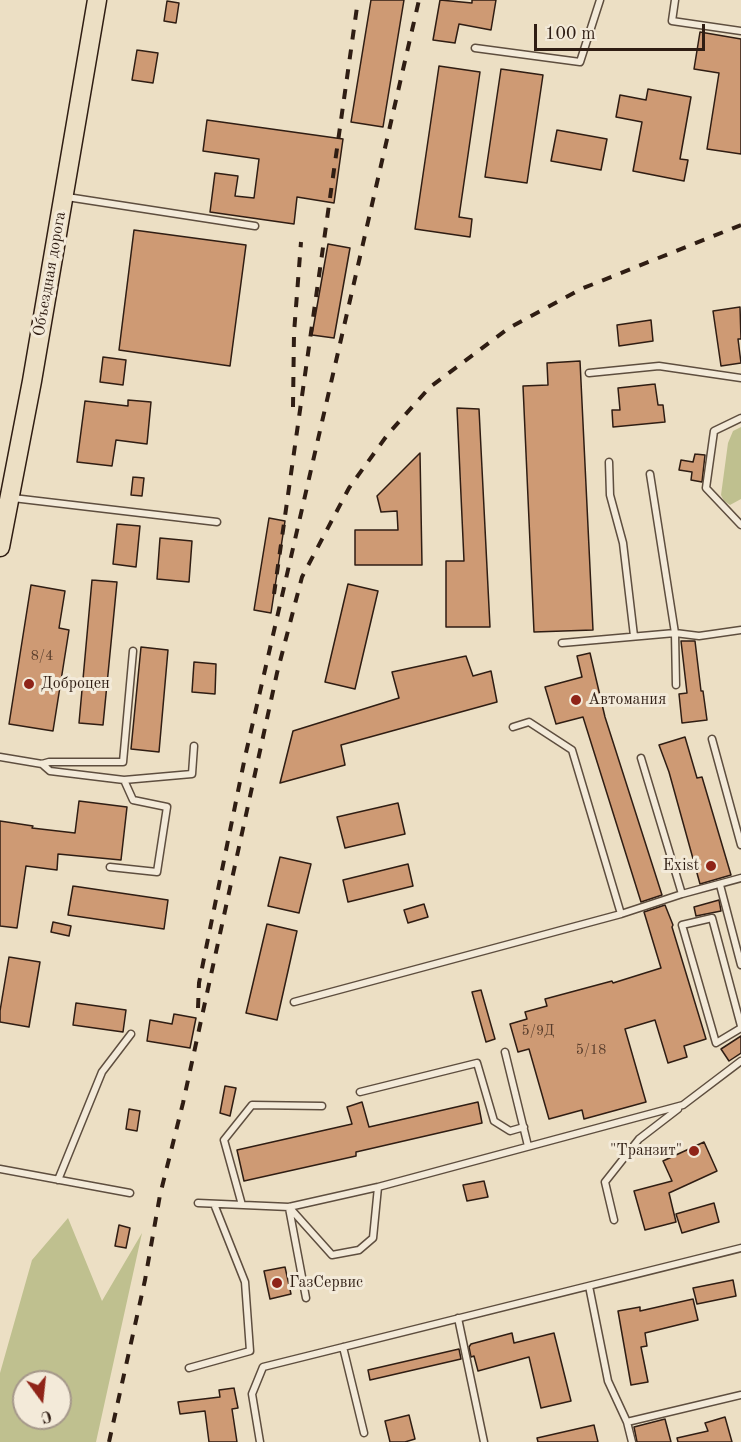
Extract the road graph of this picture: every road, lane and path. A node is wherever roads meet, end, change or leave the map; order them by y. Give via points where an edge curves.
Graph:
1 (97, 0) edge
2 (600, 0) edge
3 (675, 0) edge
4 (741, 32) edge
5 (475, 48) dead end
6 (63, 197) junction
7 (255, 226) dead end
8 (589, 373) dead end
9 (741, 378) edge
10 (741, 418) edge
11 (609, 462) dead end
12 (650, 474) dead end
13 (9, 498) junction
14 (217, 522) dead end
15 (741, 525) edge
16 (0, 547) edge
17 (741, 630) edge
18 (675, 633) junction
19 (634, 636) junction
20 (562, 643) dead end
21 (133, 651) dead end
22 (676, 685) dead end
23 (513, 727) dead end
24 (712, 739) dead end
25 (194, 747) dead end
26 (0, 757) edge
27 (641, 758) dead end
28 (42, 764) junction
29 (124, 780) junction
30 (741, 845) edge
31 (110, 867) dead end
32 (741, 878) edge
33 (720, 885) junction
34 (682, 894) junction
35 (621, 914) junction
36 (741, 965) edge
37 (294, 1002) dead end
38 (741, 1027) edge
39 (131, 1034) dead end
40 (505, 1052) dead end
41 (741, 1061) edge
42 (360, 1092) dead end
43 (683, 1105) junction
44 (322, 1106) dead end
45 (524, 1127) junction
46 (528, 1146) junction
47 (0, 1169) edge
48 (58, 1180) junction
49 (378, 1187) junction
50 (130, 1193) dead end
51 (198, 1203) dead end
52 (214, 1204) junction
53 (242, 1205) junction
54 (289, 1208) junction
55 (614, 1220) dead end
56 (741, 1248) edge
57 (589, 1286) junction
58 (306, 1298) dead end
59 (458, 1318) junction
60 (343, 1347) junction
61 (189, 1368) dead end
62 (741, 1395) edge
63 (627, 1422) junction
64 (364, 1433) dead end
65 (260, 1442) edge
66 (484, 1442) edge
67 (632, 1442) edge

1 - 6 main road, Объездная дорога
2 - 5 lane via 580,62
3 - 4 lane via 672,21
6 - 7 lane
6 - 13 main road, Объездная дорога
8 - 9 lane via 659,366
10 - 15 lane via 714,431 706,488
11 - 19 lane via 610,495 623,543
12 - 18 lane
13 - 14 lane
13 - 16 main road, Объездная дорога
17 - 18 lane via 699,636
18 - 19 lane
18 - 22 lane
19 - 20 lane
21 - 28 lane via 123,762
23 - 35 lane via 529,722 572,750
24 - 30 lane
25 - 29 lane via 192,774
26 - 28 lane
27 - 34 lane
28 - 29 lane via 50,771
29 - 31 lane via 133,800 167,807 157,872
32 - 33 lane
33 - 34 lane
33 - 36 lane
34 - 35 lane
35 - 37 lane
38 - 38 lane via 716,1043 682,925 712,918
39 - 48 lane via 102,1072
40 - 45 lane
41 - 43 lane
42 - 45 lane via 477,1063 494,1120 510,1131
43 - 46 lane
43 - 55 lane via 639,1139 605,1182
44 - 53 lane via 252,1105 224,1140
45 - 46 lane
46 - 49 lane
47 - 48 lane
48 - 50 lane
49 - 54 lane
49 - 54 lane via 373,1238 359,1250 332,1255
51 - 52 lane
52 - 53 lane
52 - 61 lane via 244,1282 250,1351
53 - 54 lane
54 - 58 lane
56 - 57 lane
57 - 59 lane
57 - 63 lane via 608,1381
59 - 60 lane
59 - 66 lane
60 - 64 lane
60 - 65 lane via 263,1367 252,1394
62 - 63 lane
63 - 67 lane

